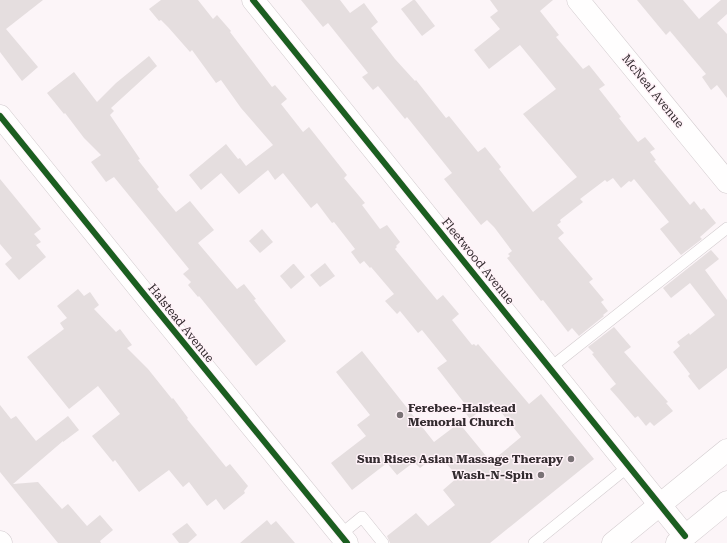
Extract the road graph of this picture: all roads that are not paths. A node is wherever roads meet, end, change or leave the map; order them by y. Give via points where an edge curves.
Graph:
1 (253, 0) edge
2 (578, 0) edge
3 (1, 119) edge
4 (727, 182) edge
5 (727, 228) edge
6 (550, 368) junction
7 (727, 450) edge
8 (629, 466) junction
9 (727, 502) edge
10 (660, 505) junction
11 (344, 539) edge
12 (681, 540) edge
13 (542, 541) edge
14 (383, 543) edge
15 (613, 543) edge

1 - 6 street, Fleetwood Avenue
2 - 4 street, McNeal Avenue
3 - 11 street, Halstead Avenue
5 - 6 lane
6 - 8 street, Fleetwood Avenue
7 - 10 street
8 - 10 street, Fleetwood Avenue
8 - 13 lane
9 - 12 street
10 - 12 street, Fleetwood Avenue
10 - 15 street
11 - 14 lane via 362,517

